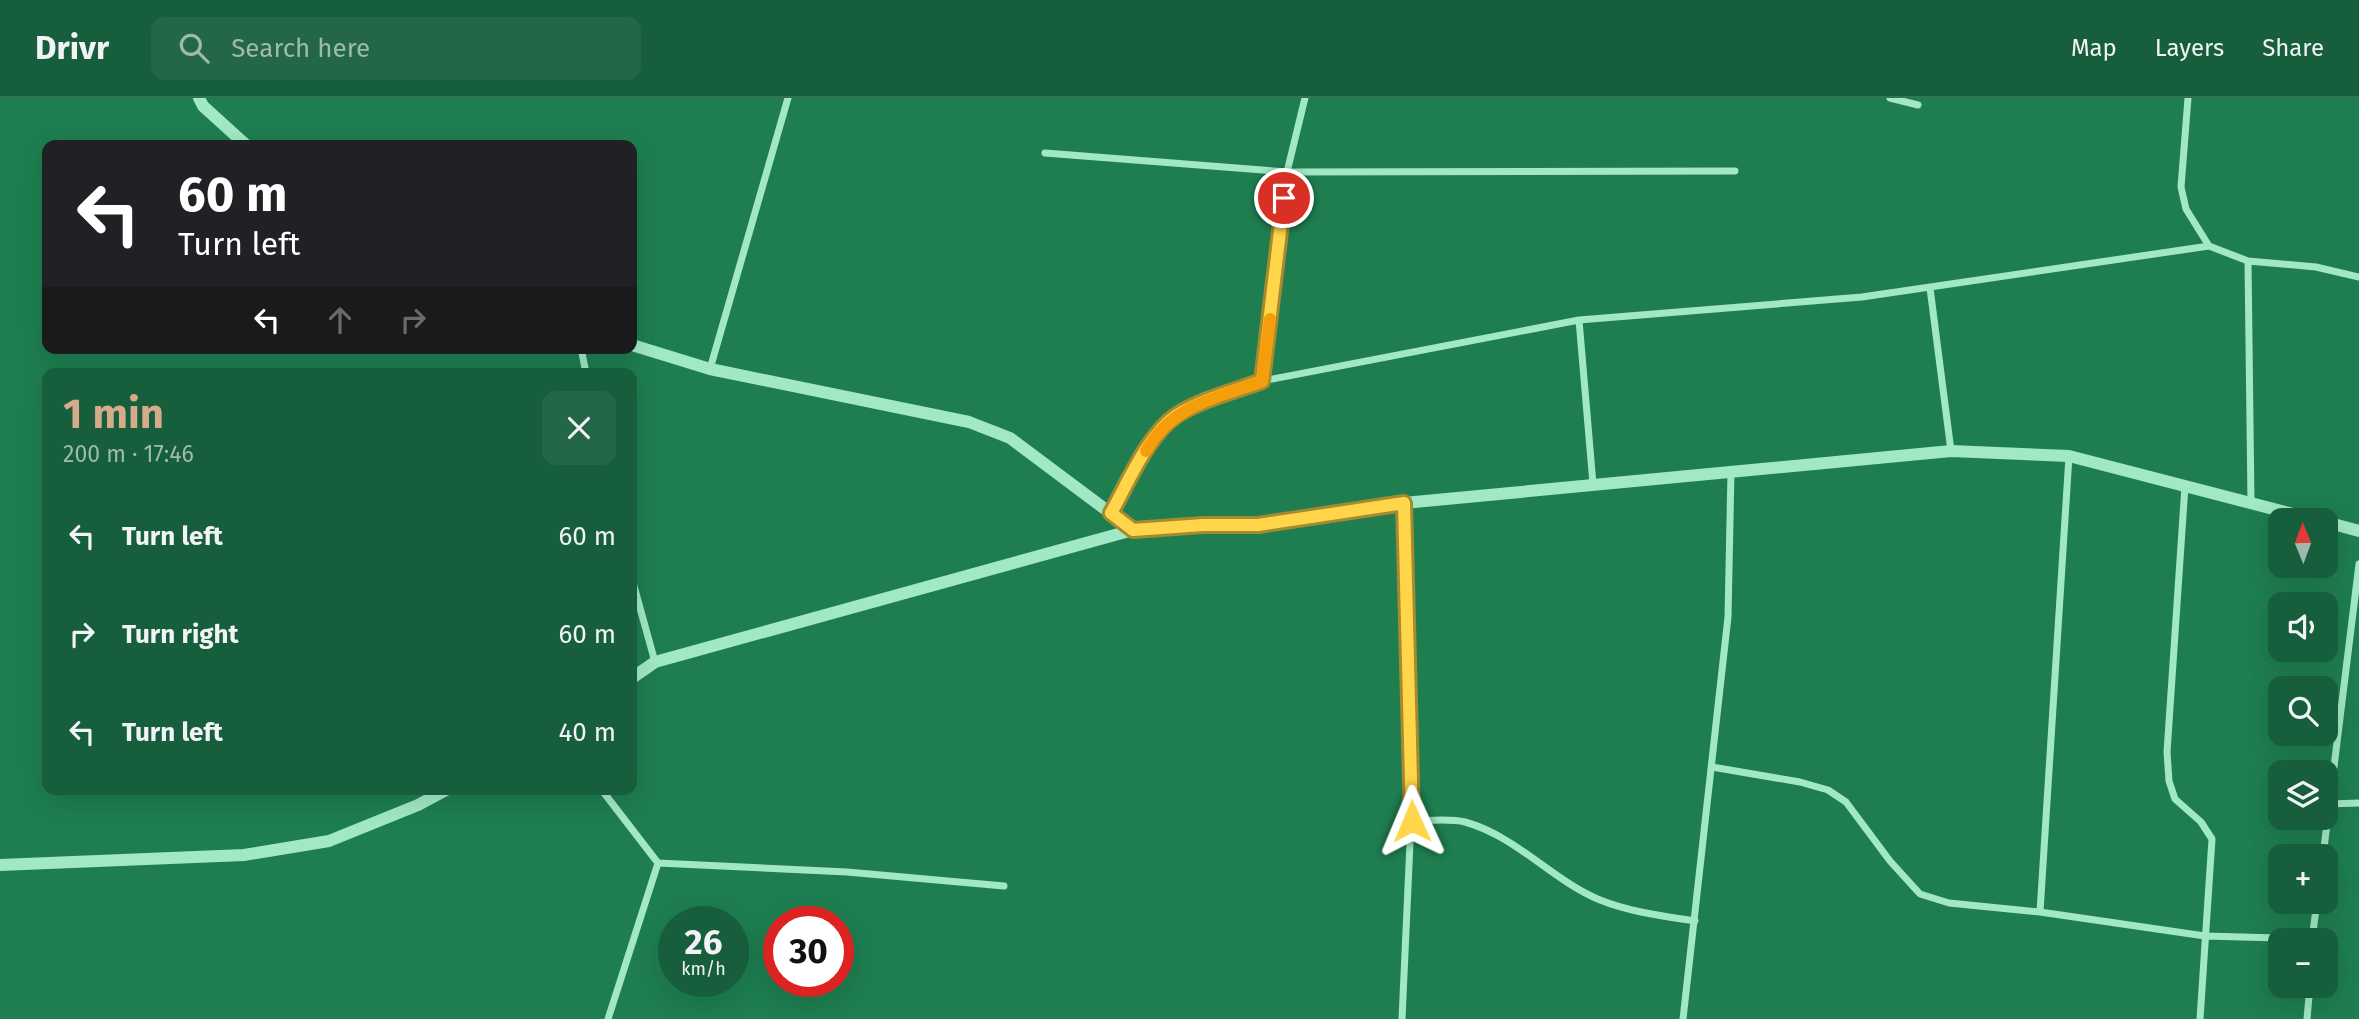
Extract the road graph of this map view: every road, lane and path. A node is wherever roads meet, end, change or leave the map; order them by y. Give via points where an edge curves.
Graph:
1 (199, 98) edge
2 (788, 98) edge
3 (1305, 98) edge
4 (1890, 98) edge
5 (2188, 98) edge
6 (1918, 105) dead end
7 (240, 140) edge
8 (1045, 153) dead end
9 (1735, 171) dead end
10 (1287, 172) junction
11 (2209, 246) junction
12 (2248, 261) junction
13 (2359, 277) edge
14 (1930, 288) junction
15 (1578, 320) junction
16 (637, 347) edge
17 (710, 369) junction
18 (1262, 381) junction
19 (1951, 451) junction
20 (2069, 456) junction
21 (1731, 472) junction
22 (1593, 484) junction
23 (2185, 486) junction
24 (1404, 503) junction
25 (2250, 503) junction
26 (2269, 508) edge
27 (1111, 513) junction
28 (2338, 525) edge
29 (1133, 530) junction
30 (2359, 531) edge
31 (2359, 564) edge
32 (637, 597) edge
33 (655, 662) junction
34 (637, 675) edge
35 (2334, 760) edge
36 (1712, 767) junction
37 (437, 795) edge
38 (606, 795) edge
39 (2359, 803) edge
40 (2338, 804) edge
41 (1412, 821) junction
42 (657, 863) junction
43 (0, 864) edge
44 (1004, 886) dead end
45 (2040, 912) junction
46 (1695, 921) junction
47 (2205, 936) junction
48 (2268, 938) edge
49 (2308, 998) edge
50 (608, 1019) edge
51 (1402, 1019) edge
52 (1684, 1019) edge
53 (2200, 1019) edge
54 (2307, 1019) edge

1 - 7 street
2 - 17 street
3 - 10 street
4 - 6 street
5 - 11 street via 2181,187 2186,209
8 - 10 street
9 - 10 street
10 - 18 street
11 - 12 street
11 - 14 street
12 - 13 street via 2316,267
12 - 25 street
14 - 15 street
14 - 19 street
15 - 18 street
15 - 22 street
16 - 17 street
17 - 27 street via 969,422 1010,438
18 - 27 street via 1175,416 1154,437
19 - 20 street
19 - 21 street
20 - 23 street
20 - 45 street
21 - 22 street
21 - 36 street via 1728,617
22 - 24 street
23 - 25 street
23 - 47 street via 2167,752 2175,799 2212,839
24 - 29 street via 1258,525
24 - 41 street
25 - 26 street
27 - 29 street
28 - 30 street
29 - 33 street
31 - 35 street
32 - 33 street
33 - 34 street
36 - 45 street via 1828,790 1846,802 1920,894 1949,903
36 - 46 street
37 - 43 street via 329,841 244,855
38 - 42 street
39 - 40 street
41 - 46 street via 1464,822 1507,840 1599,900
41 - 51 street
42 - 44 street via 847,872
42 - 50 street
45 - 47 street
46 - 52 street
47 - 48 street
47 - 53 street
49 - 54 street

